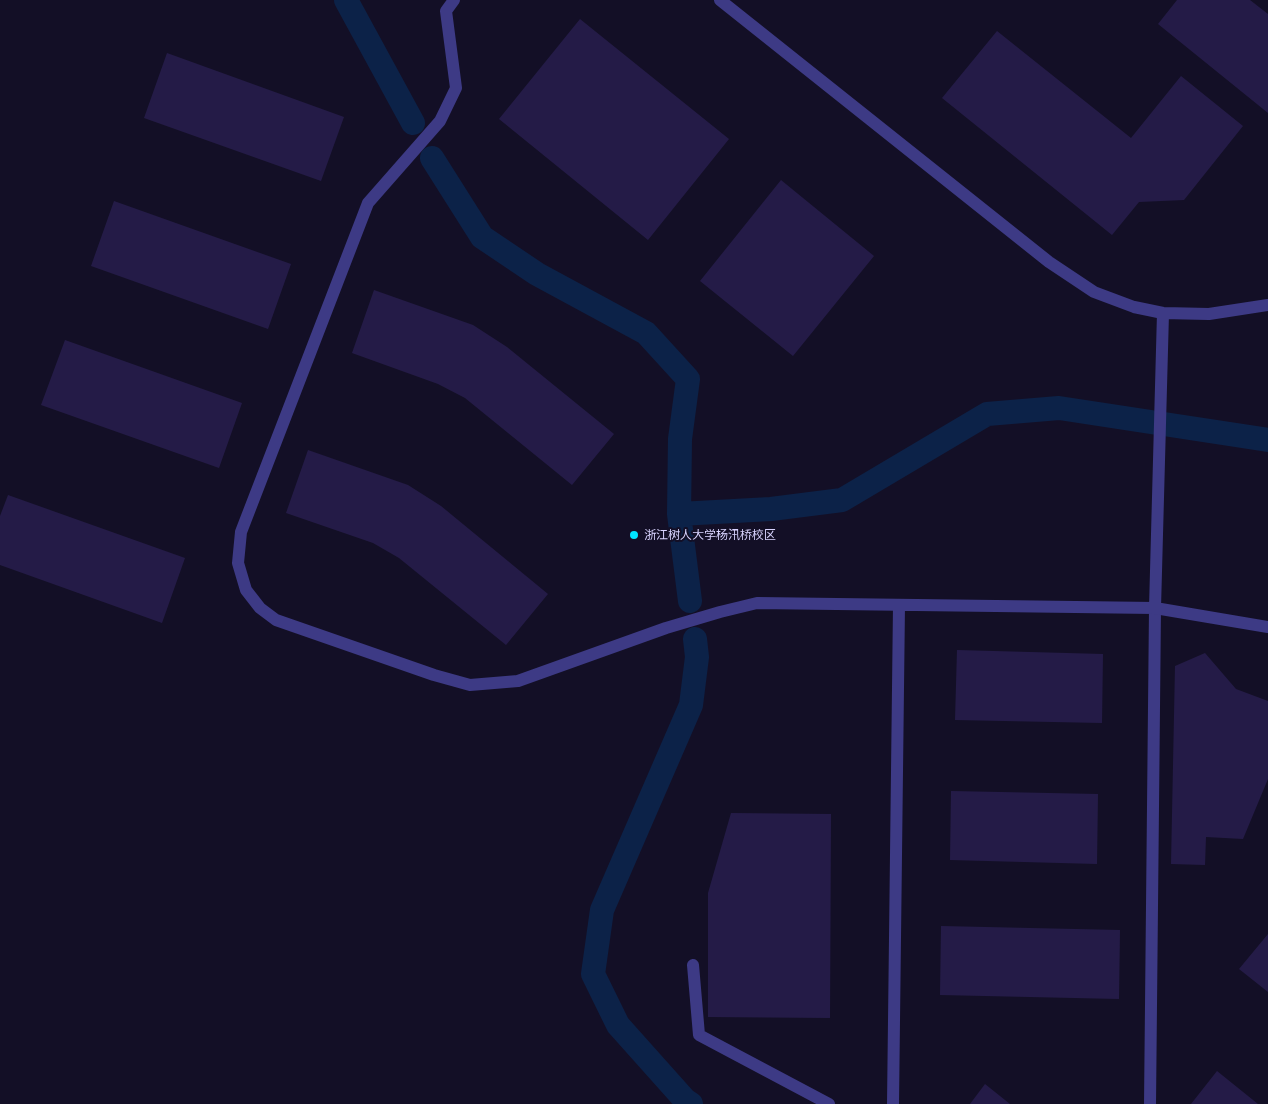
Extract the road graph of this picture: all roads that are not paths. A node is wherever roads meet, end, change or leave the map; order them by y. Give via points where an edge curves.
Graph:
1 (454, 0) edge
2 (720, 0) edge
3 (1268, 305) edge
4 (1163, 313) junction
5 (899, 605) junction
6 (1156, 608) junction
7 (1268, 627) edge
8 (693, 964) dead end
9 (829, 1104) edge
10 (893, 1104) edge
11 (1150, 1104) edge

1 - 5 street via 446,12 456,88 440,121 368,203 242,532 238,563 246,590 260,608 276,620 470,686 518,681 666,628 757,604
2 - 4 street via 1049,262 1094,292 1134,307
3 - 4 street via 1209,314
4 - 6 street
5 - 6 street
5 - 10 street
6 - 7 street
6 - 11 street
8 - 9 street via 699,1035

